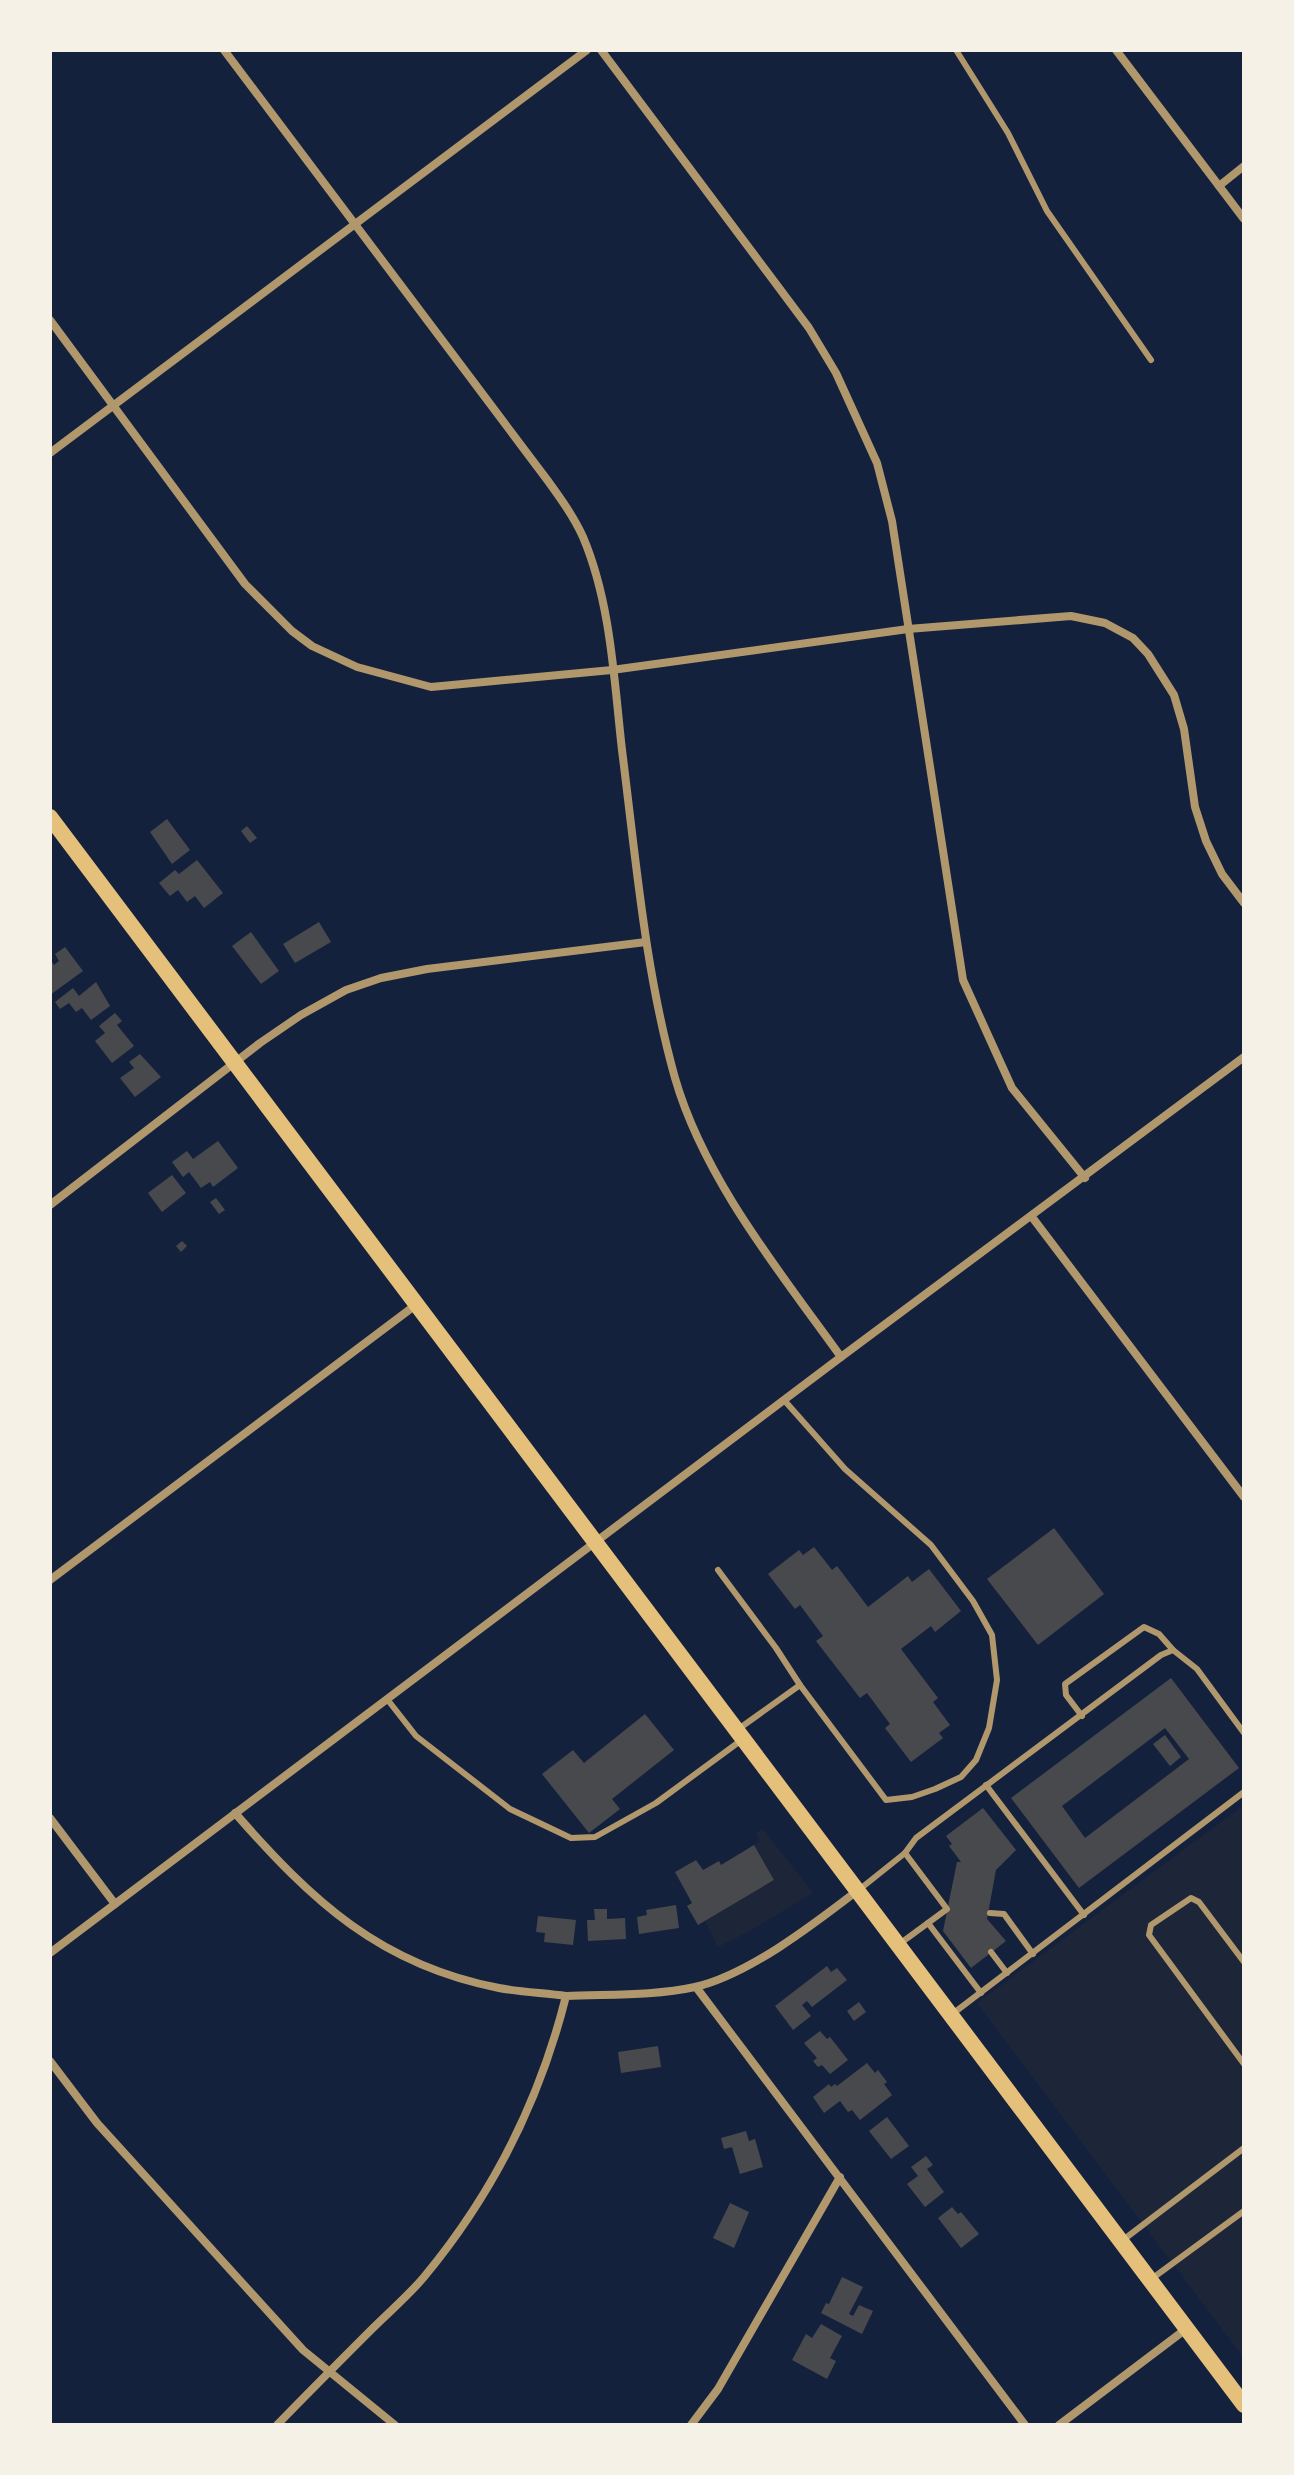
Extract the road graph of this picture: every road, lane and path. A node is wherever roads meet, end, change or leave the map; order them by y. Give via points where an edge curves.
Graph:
1 (224, 50) edge
2 (587, 50) edge
3 (601, 50) edge
4 (956, 50) edge
5 (1116, 50) edge
6 (1244, 166) edge
7 (1219, 186) junction
8 (1244, 219) edge
9 (354, 223) junction
10 (50, 320) edge
11 (1151, 360) dead end
12 (112, 405) junction
13 (50, 453) edge
14 (908, 629) junction
15 (612, 670) junction
16 (50, 817) edge
17 (1244, 903) edge
18 (646, 942) junction
19 (1244, 1057) edge
20 (236, 1063) junction
21 (1085, 1178) junction
22 (50, 1205) edge
23 (1032, 1217) junction
24 (417, 1304) junction
25 (841, 1357) junction
26 (784, 1400) junction
27 (1244, 1497) edge
28 (596, 1542) junction
29 (718, 1570) dead end
30 (50, 1580) edge
31 (1173, 1650) junction
32 (800, 1685) junction
33 (387, 1699) junction
34 (1082, 1716) junction
35 (1244, 1733) edge
36 (740, 1734) junction
37 (986, 1785) junction
38 (1244, 1792) edge
39 (235, 1813) junction
40 (50, 1818) edge
41 (905, 1853) junction
42 (857, 1891) junction
43 (115, 1904) junction
44 (990, 1913) dead end
45 (1084, 1915) junction
46 (928, 1923) junction
47 (898, 1945) junction
48 (991, 1952) dead end
49 (50, 1953) edge
50 (1033, 1954) junction
51 (1244, 1962) edge
52 (1007, 1973) junction
53 (696, 1987) junction
54 (981, 1993) junction
55 (566, 1996) junction
56 (951, 2016) junction
57 (50, 2061) edge
58 (1244, 2064) edge
59 (1244, 2148) edge
60 (840, 2177) junction
61 (1244, 2211) edge
62 (1121, 2241) junction
63 (1150, 2280) junction
64 (1186, 2328) junction
65 (329, 2372) junction
66 (1244, 2405) edge
67 (277, 2425) edge
68 (395, 2425) edge
69 (691, 2425) edge
70 (1025, 2425) edge
71 (1059, 2425) edge

1 - 9 street
2 - 9 street
3 - 14 street via 809,328 836,373 877,463 892,521
4 - 11 lane via 1008,133 1047,211
5 - 7 street
6 - 7 street
7 - 8 street
9 - 12 street
9 - 15 street via 574,518 597,579
10 - 12 street
12 - 13 street
12 - 15 street via 245,584 312,646 357,667 431,687
14 - 15 street
14 - 17 street via 1071,616 1105,623 1133,638 1180,709 1195,807 1206,841
14 - 21 street via 963,980 1012,1088
15 - 18 street
16 - 20 main road
18 - 20 street via 381,978 301,1015
18 - 25 street via 658,1008 690,1121 732,1200
19 - 21 street
20 - 22 street
20 - 24 main road
21 - 23 street
23 - 25 street
23 - 27 street
24 - 28 main road
24 - 30 street
25 - 26 street
26 - 28 street
26 - 32 lane via 845,1469 931,1545 992,1635 997,1680 989,1728 976,1760 961,1777 912,1797 886,1800
28 - 33 street
28 - 36 main road
29 - 32 lane
31 - 34 lane
31 - 34 lane via 1144,1627 1129,1635 1065,1684 1066,1695
31 - 35 lane via 1197,1669
32 - 36 lane
33 - 36 lane via 416,1736 510,1809 571,1838 595,1837 656,1803
33 - 39 street
34 - 37 lane
36 - 42 main road
37 - 41 lane via 916,1838
37 - 45 lane
38 - 45 lane
39 - 43 street
39 - 55 street via 315,1898 399,1954 500,1988
40 - 43 street
41 - 42 lane
41 - 46 lane via 947,1909
42 - 47 main road
42 - 53 street via 803,1932 744,1967
43 - 49 street
44 - 50 lane via 1004,1914
45 - 50 lane
46 - 47 lane
46 - 54 lane
47 - 56 main road
48 - 52 lane
50 - 52 lane
51 - 58 lane via 1191,1898 1151,1925 1149,1935
52 - 54 lane
53 - 55 street
53 - 60 street
54 - 56 lane
55 - 65 street via 525,2118 497,2175 422,2280
56 - 62 main road
57 - 65 street via 97,2123 303,2350
59 - 62 lane
60 - 69 street via 718,2389
60 - 70 street
61 - 63 lane
62 - 63 main road
63 - 64 main road
64 - 66 main road
64 - 71 street
65 - 67 street
65 - 68 street

